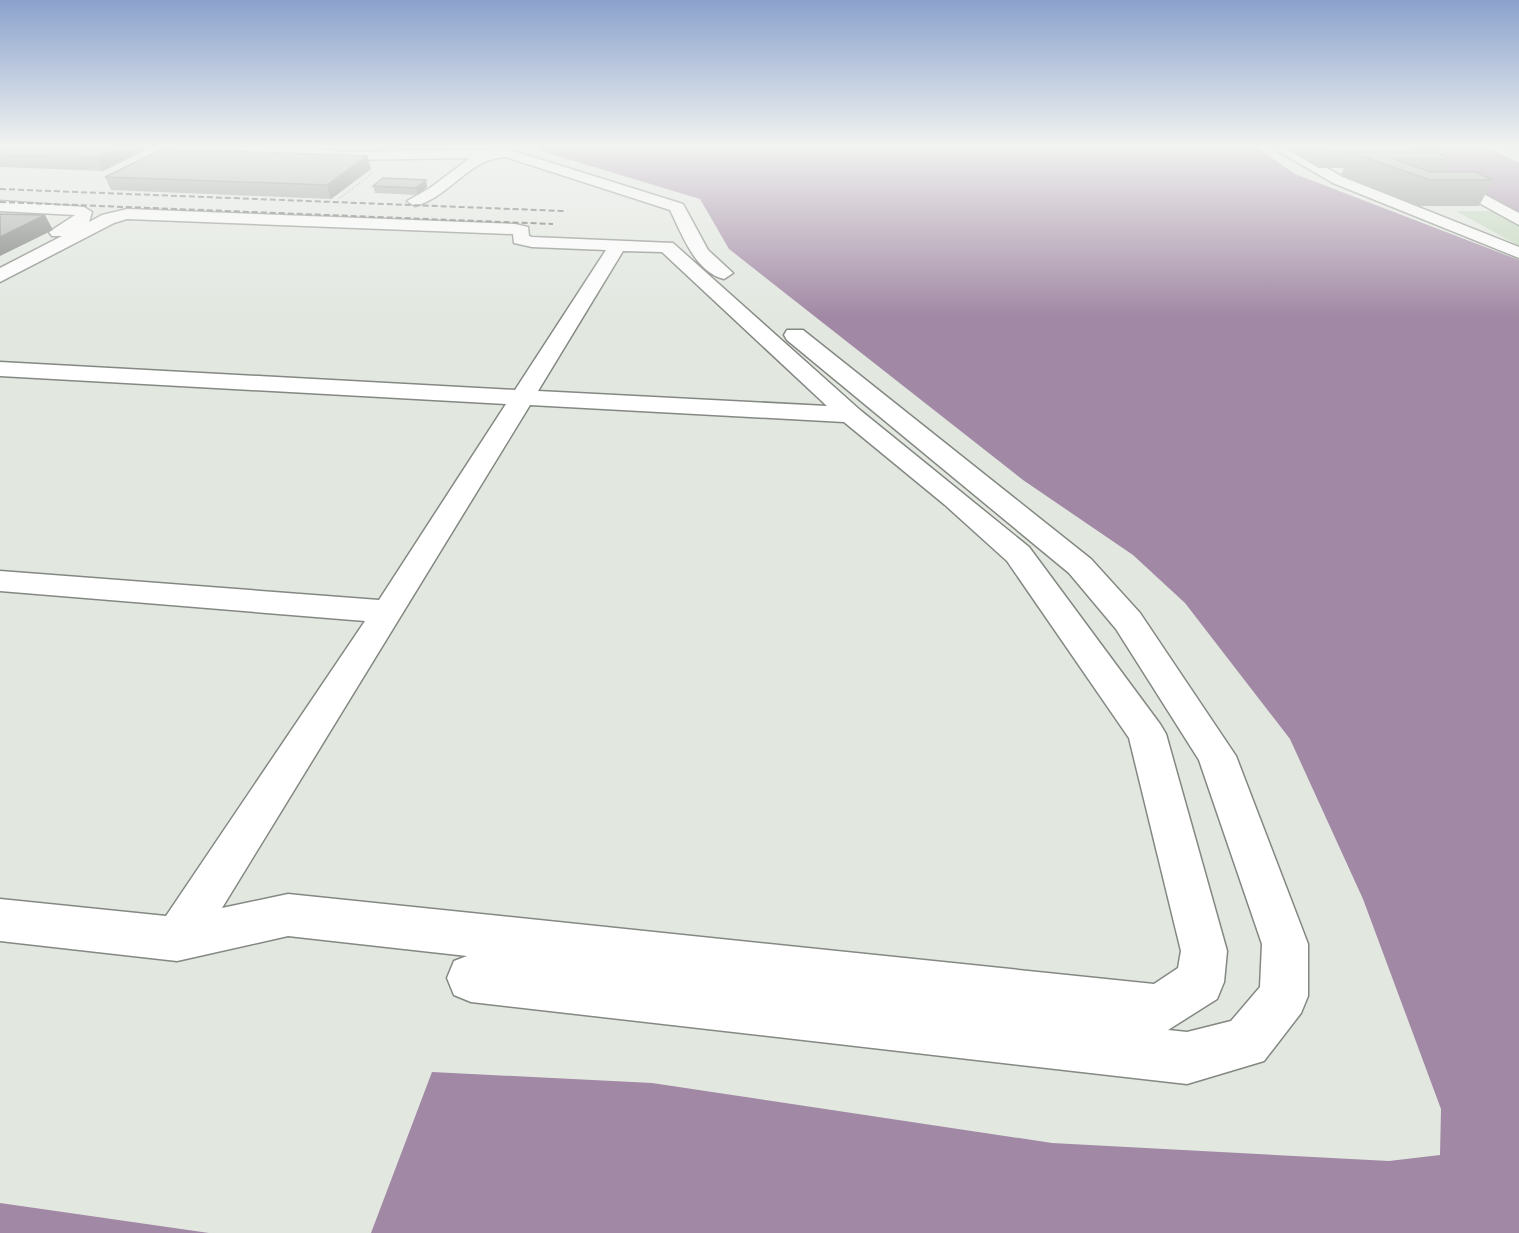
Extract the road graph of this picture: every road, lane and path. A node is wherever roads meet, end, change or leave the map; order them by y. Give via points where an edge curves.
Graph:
1 (663, 203) edge
2 (1398, 203) edge
3 (1486, 203) edge
4 (0, 206) edge
5 (1414, 209) junction
6 (1498, 209) junction
7 (1519, 220) edge
8 (618, 245) junction
9 (1517, 253) edge
10 (0, 261) edge
11 (0, 276) edge
12 (0, 369) edge
13 (523, 397) junction
14 (851, 415) junction
15 (0, 582) edge
16 (388, 612) junction
17 (0, 920) edge
18 (177, 939) junction
19 (471, 978) dead end

1 - 19 street via 677,207 701,253 826,361 1080,566 1128,621 1217,756 1285,944 1284,996 1246,1042 1186,1058
2 - 5 street
3 - 6 street
4 - 10 street via 84,212 83,219
5 - 6 street
5 - 9 street
6 - 7 street
8 - 11 street via 532,242 520,239 522,231 515,229 128,214 108,219
8 - 13 street
8 - 14 street via 667,247
12 - 13 street
13 - 14 street
13 - 16 street
14 - 18 street via 1018,554 1147,734 1204,951 1200,982 1160,1009 288,915
15 - 16 street
16 - 18 street
17 - 18 street

